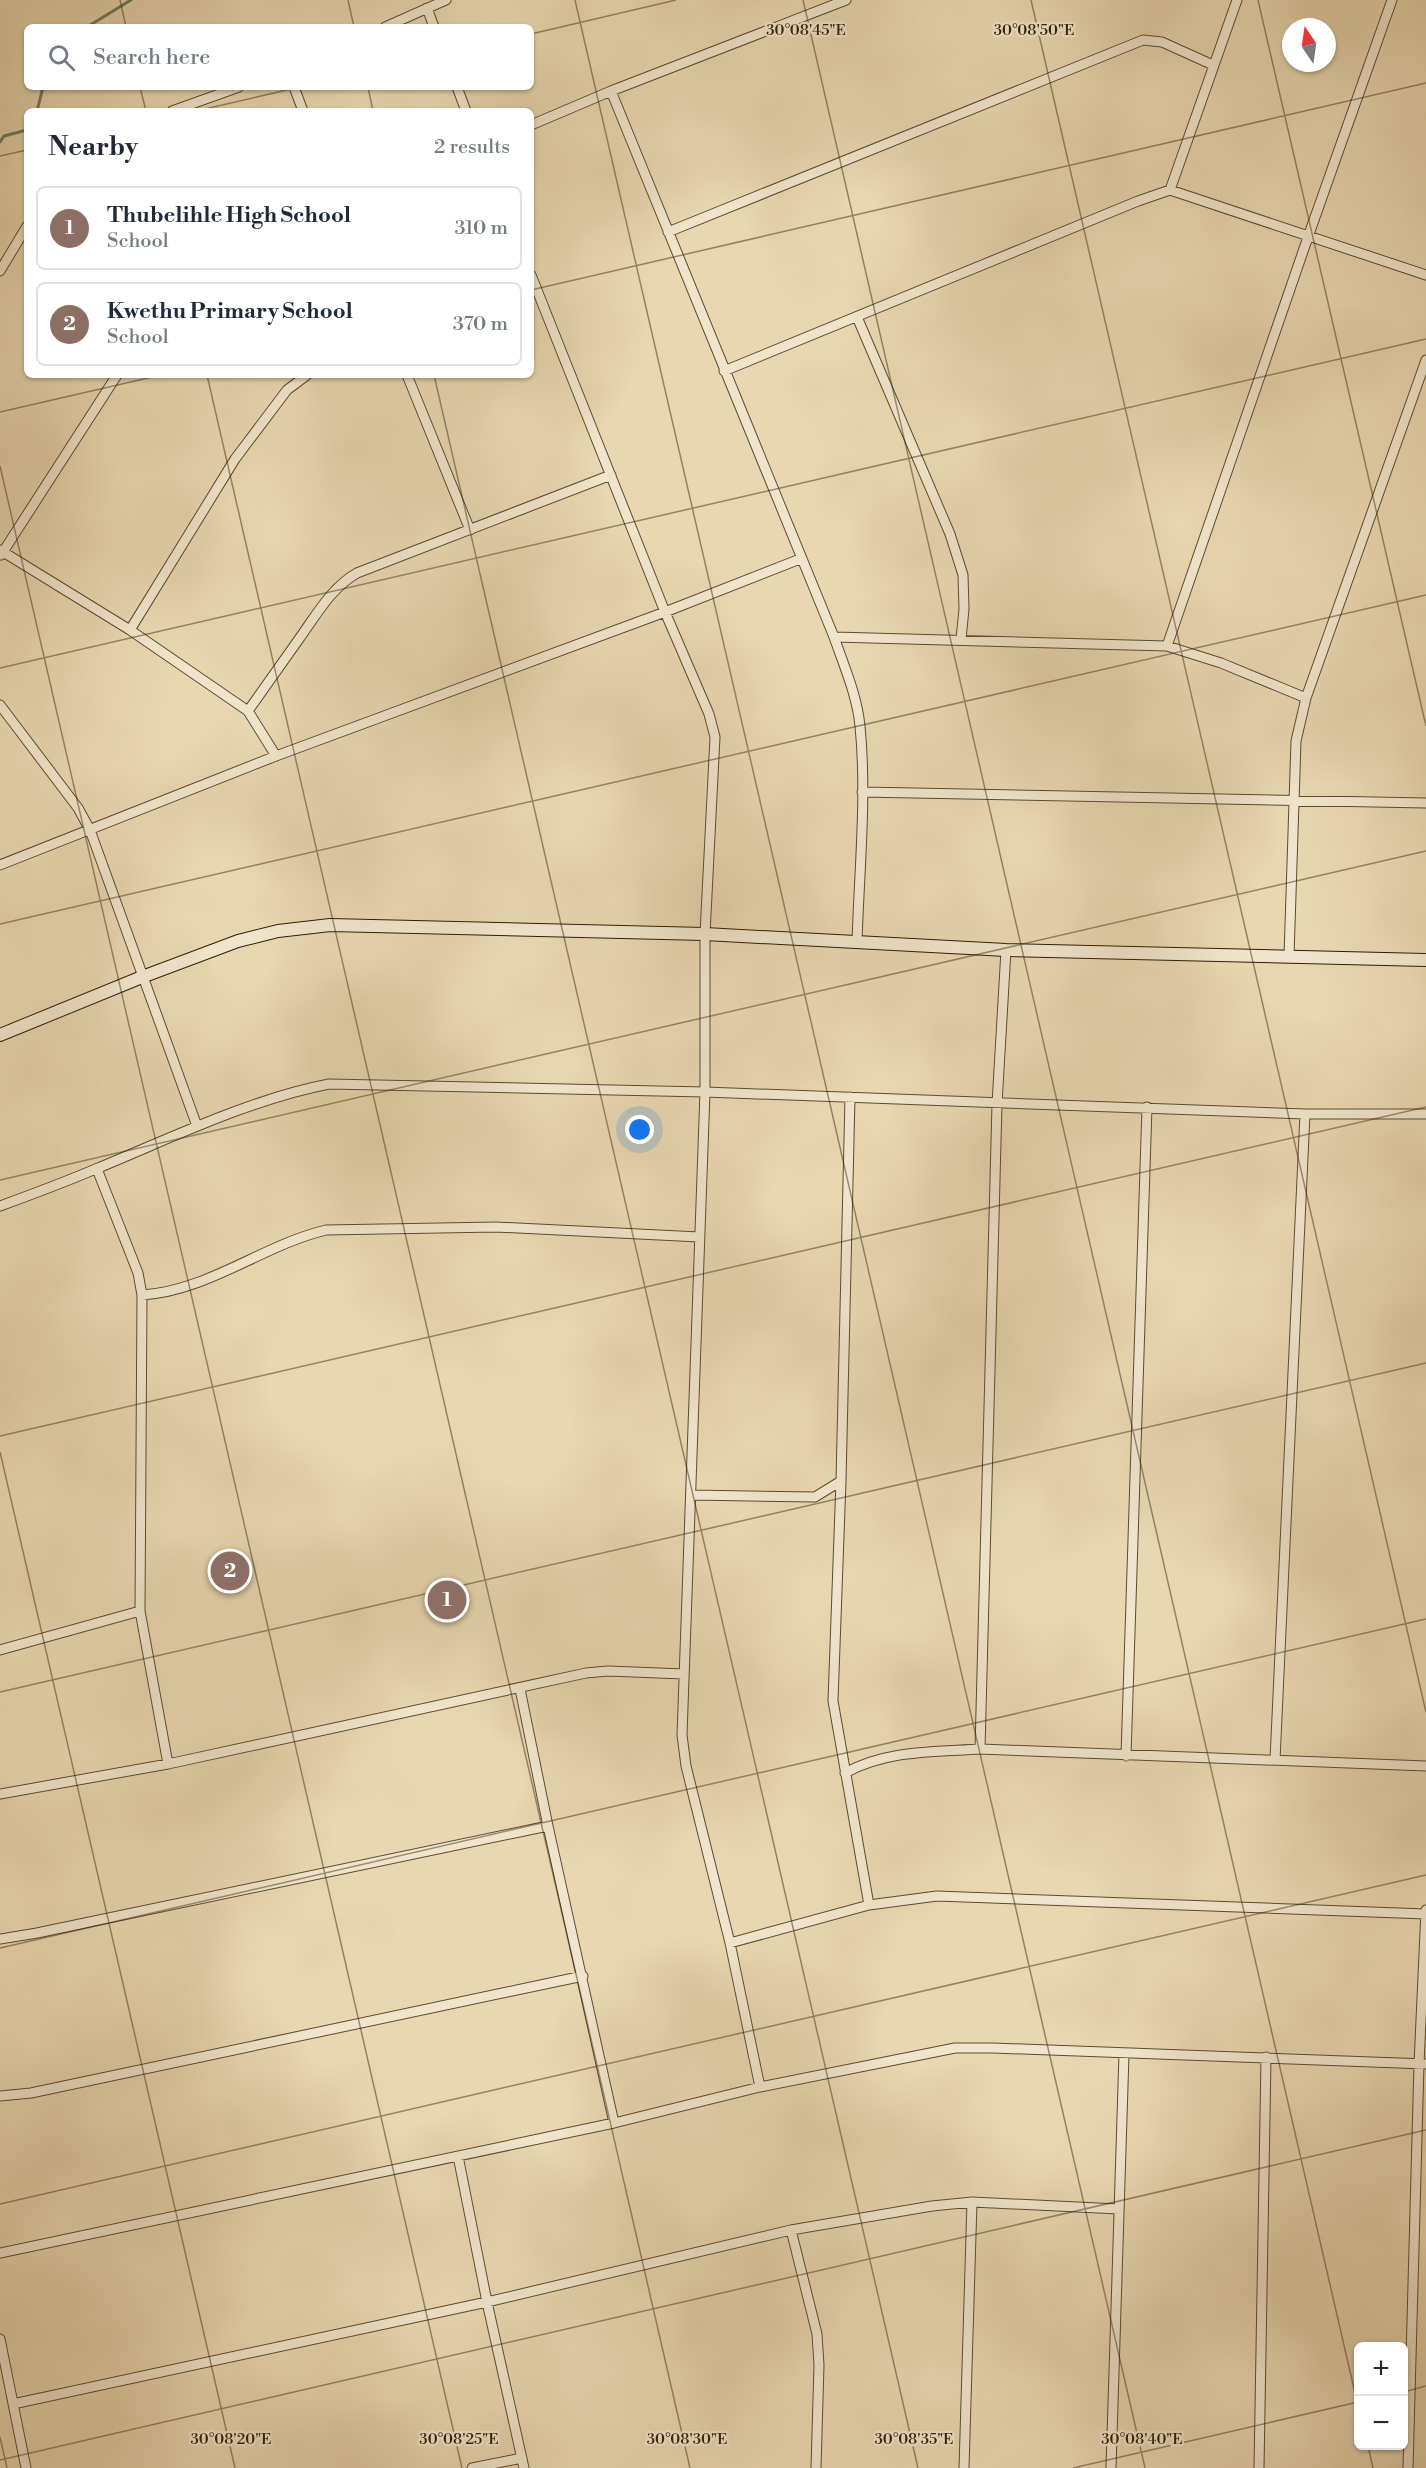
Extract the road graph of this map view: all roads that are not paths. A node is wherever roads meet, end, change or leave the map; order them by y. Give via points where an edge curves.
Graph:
1 (446, 0) edge
2 (846, 0) edge
3 (1236, 0) edge
4 (1392, 0) edge
5 (427, 8) junction
6 (392, 24) edge
7 (433, 24) edge
8 (1213, 65) junction
9 (231, 90) edge
10 (295, 90) edge
11 (458, 90) edge
12 (610, 91) junction
13 (180, 108) edge
14 (302, 108) edge
15 (465, 108) edge
16 (534, 124) edge
17 (1170, 190) junction
18 (24, 231) edge
19 (668, 232) junction
20 (1308, 237) junction
21 (0, 271) edge
22 (1426, 275) edge
23 (534, 282) edge
24 (857, 317) junction
25 (1426, 360) edge
26 (724, 371) junction
27 (115, 378) edge
28 (303, 378) edge
29 (409, 378) edge
30 (611, 475) junction
31 (470, 530) junction
32 (1, 553) edge
33 (800, 559) junction
34 (665, 612) junction
35 (130, 630) junction
36 (834, 638) junction
37 (961, 639) junction
38 (1167, 646) junction
39 (1306, 698) junction
40 (0, 705) edge
41 (248, 711) junction
42 (276, 756) junction
43 (862, 792) junction
44 (1294, 802) junction
45 (1426, 803) edge
46 (90, 830) junction
47 (0, 865) edge
48 (705, 934) junction
49 (857, 943) junction
50 (1006, 950) junction
51 (1289, 956) junction
52 (1426, 960) edge
53 (142, 977) junction
54 (0, 1035) edge
55 (705, 1092) junction
56 (850, 1097) junction
57 (997, 1104) junction
58 (1147, 1107) junction
59 (1305, 1114) junction
60 (1426, 1114) edge
61 (197, 1126) junction
62 (97, 1169) junction
63 (0, 1206) edge
64 (699, 1237) junction
65 (142, 1295) junction
66 (842, 1481) junction
67 (692, 1495) junction
68 (140, 1611) junction
69 (0, 1650) edge
70 (684, 1674) junction
71 (520, 1689) junction
72 (980, 1749) junction
73 (1126, 1756) junction
74 (1275, 1760) junction
75 (168, 1764) junction
76 (1426, 1766) edge
77 (845, 1773) junction
78 (0, 1794) edge
79 (548, 1826) junction
80 (869, 1905) junction
81 (1426, 1912) edge
82 (0, 1939) edge
83 (730, 1943) junction
84 (583, 1976) junction
85 (1124, 2054) junction
86 (1266, 2057) junction
87 (1423, 2064) edge
88 (760, 2087) junction
89 (0, 2096) edge
90 (614, 2123) junction
91 (458, 2156) junction
92 (972, 2202) junction
93 (1118, 2209) junction
94 (791, 2230) junction
95 (0, 2253) edge
96 (487, 2302) junction
97 (0, 2339) edge
98 (13, 2404) junction
99 (522, 2457) junction
100 (26, 2468) edge
101 (472, 2468) edge
102 (524, 2468) edge
103 (816, 2468) edge
104 (964, 2468) edge
105 (1111, 2468) edge
106 (1259, 2468) edge
107 (1408, 2468) edge

1 - 5 street
2 - 12 street
3 - 8 street
4 - 20 street
5 - 6 street
5 - 7 street
8 - 17 street
8 - 19 street via 1162,42 1143,40
9 - 13 street
10 - 14 street
11 - 15 street
12 - 16 street
12 - 19 street
17 - 20 street
17 - 24 street
18 - 21 street
19 - 26 street
20 - 22 street
20 - 38 street
23 - 30 street
24 - 26 street
24 - 37 street via 953,544 963,575
25 - 39 street
26 - 33 street
27 - 32 street
28 - 35 street via 287,390 235,459
29 - 31 street
30 - 31 street
30 - 34 street
31 - 41 street via 345,580 321,607
32 - 35 street
33 - 34 street
33 - 36 street
34 - 42 street
34 - 48 street via 716,737
35 - 41 street
36 - 37 street
36 - 43 street via 852,687 860,725
37 - 38 street
38 - 39 street
39 - 44 street via 1296,741
40 - 46 street via 78,808
41 - 42 street
42 - 46 street
43 - 44 street
43 - 49 street
44 - 45 street
44 - 51 street
46 - 47 street
46 - 53 street
48 - 49 street
48 - 53 street via 317,926 238,941
48 - 55 street
49 - 50 street
50 - 51 street
50 - 57 street
51 - 52 street
53 - 54 street
53 - 61 street
55 - 56 street
55 - 61 street via 329,1084
55 - 64 street
56 - 57 street
56 - 66 street
57 - 58 street
57 - 72 street
58 - 59 street
58 - 73 street
59 - 60 street
59 - 74 street
61 - 62 street
62 - 63 street
62 - 65 street via 138,1273
64 - 65 street via 496,1227 326,1230 191,1285 163,1294
64 - 67 street
65 - 68 street
66 - 67 street via 815,1497
66 - 77 street via 832,1701
67 - 70 street
68 - 69 street
68 - 75 street
70 - 71 street via 597,1672
70 - 83 street via 684,1753
71 - 75 street
71 - 79 street
72 - 73 street
72 - 77 street via 886,1757 864,1762
73 - 74 street
74 - 76 street
75 - 78 street
77 - 80 street
79 - 82 street
79 - 84 street
80 - 81 street via 937,1896 972,1896
80 - 83 street
81 - 87 street
83 - 88 street
84 - 89 street via 43,2091
84 - 90 street
85 - 86 street
85 - 88 street via 955,2048
85 - 93 street
86 - 87 street
86 - 106 street
87 - 107 street
88 - 90 street
90 - 91 street
91 - 95 street
91 - 96 street
92 - 93 street
92 - 94 street
92 - 104 street
93 - 105 street
94 - 96 street
94 - 103 street via 817,2334
96 - 98 street
96 - 99 street
97 - 98 street
98 - 100 street
99 - 101 street
99 - 102 street

